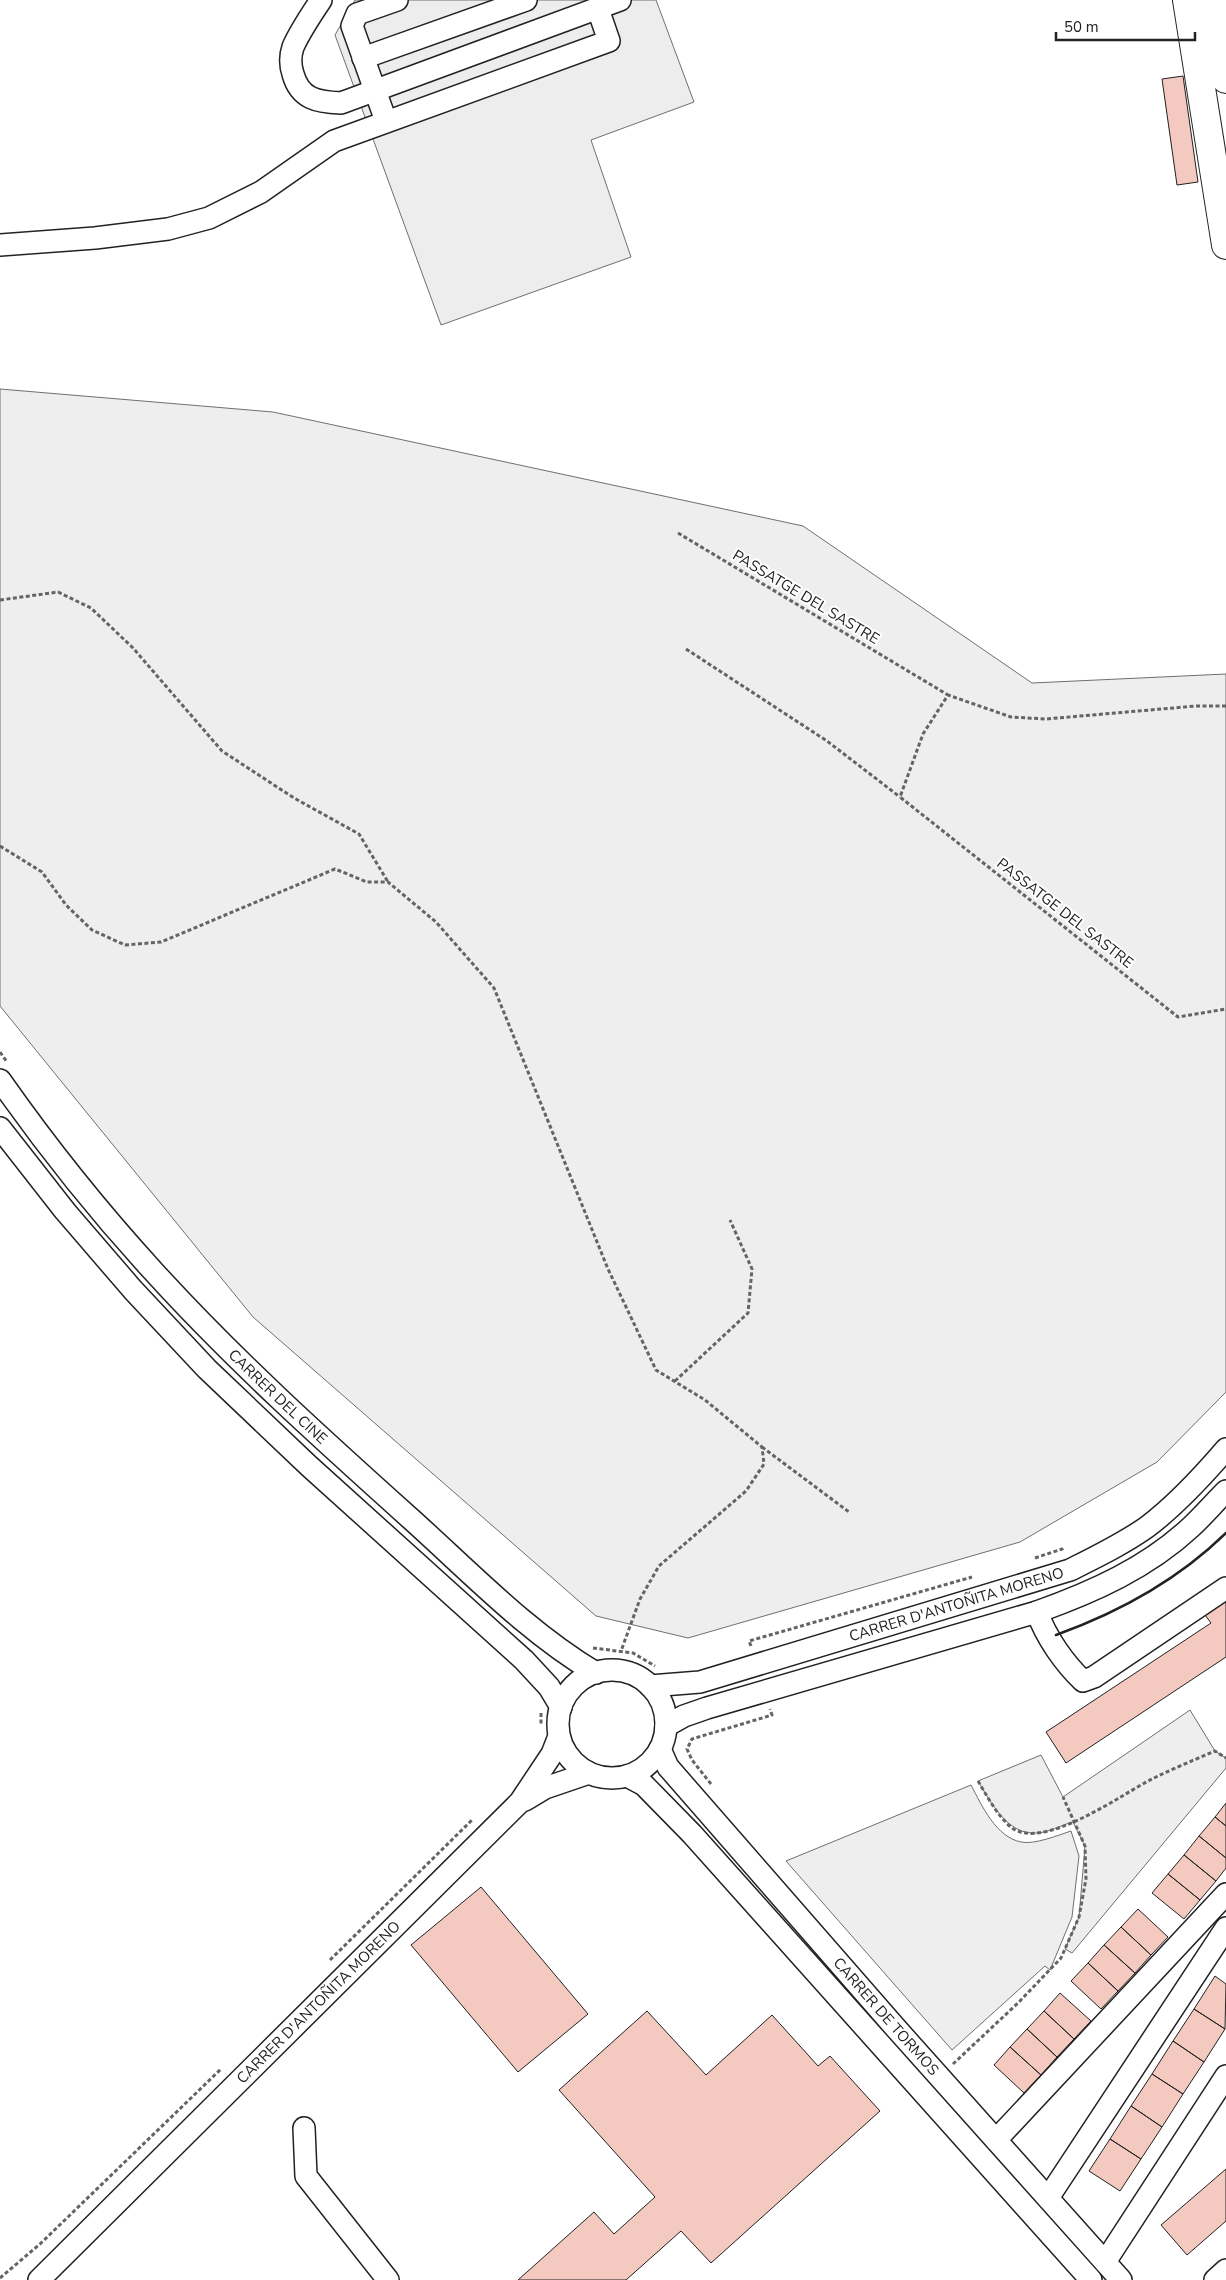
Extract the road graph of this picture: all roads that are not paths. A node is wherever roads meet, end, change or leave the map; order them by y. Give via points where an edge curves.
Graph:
1 (321, 0) edge
2 (397, 0) edge
3 (526, 0) edge
4 (620, 0) edge
5 (1187, 0) edge
6 (1215, 0) edge
7 (598, 9) junction
8 (363, 58) junction
9 (1226, 79) edge
10 (375, 91) junction
11 (386, 121) junction
12 (0, 245) edge
13 (1226, 245) edge
14 (5, 1073) edge
15 (0, 1128) edge
16 (1226, 1449) edge
17 (1226, 1491) edge
18 (1226, 1588) edge
19 (1037, 1612) junction
20 (596, 1673) junction
21 (653, 1676) junction
22 (561, 1707) junction
23 (666, 1726) junction
24 (550, 1736) junction
25 (660, 1749) junction
26 (589, 1773) junction
27 (627, 1776) junction
28 (520, 1802) junction
29 (1226, 1894) edge
30 (1226, 1928) edge
31 (1226, 2076) edge
32 (304, 2128) dead end
33 (996, 2140) junction
34 (1048, 2198) junction
35 (117, 2204) junction
36 (1105, 2262) junction
37 (1226, 2270) edge
38 (25, 2280) edge
39 (39, 2280) edge
40 (388, 2280) edge
41 (1092, 2280) edge
42 (1121, 2280) edge
43 (1215, 2280) edge

1 - 10 street via 293,48 290,64 296,83 305,95 320,102 341,103
2 - 8 street via 357,14 352,26
3 - 8 street
4 - 7 street
5 - 13 highway
6 - 9 highway
7 - 10 street
7 - 11 street via 609,41
8 - 10 street
10 - 11 street
11 - 12 street via 334,141 261,192 209,218 168,229
14 - 20 street, CARRER DEL CINE via 87,1193 153,1272 329,1446 545,1640
15 - 22 street, CARRER DEL CINE via 65,1211 207,1370 524,1660 549,1687
16 - 21 street, CARRER D'ANTOÑITA MORENO via 1174,1505 1146,1527 1115,1548 1070,1570 749,1655 700,1682
17 - 19 street, CARRER D'ANTOÑITA MORENO via 1191,1527 1127,1574 1081,1597
18 - 19 street via 1094,1677 1083,1681 1043,1628
19 - 23 street, CARRER D'ANTOÑITA MORENO via 707,1708
20 - 21 street via 610,1670 638,1678
20 - 22 street via 569,1692
21 - 23 street
22 - 24 street via 558,1722
23 - 25 street
24 - 26 street via 575,1764
24 - 28 street, CARRER D'ANTOÑITA MORENO via 552,1754
25 - 27 street via 640,1770
25 - 33 street, CARRER DE TORMOS via 668,1766
26 - 27 street via 601,1777
26 - 28 street, CARRER D'ANTOÑITA MORENO via 545,1788
27 - 41 street, CARRER DE TORMOS via 644,1785 692,1834
28 - 35 street, CARRER D'ANTOÑITA MORENO
29 - 33 street
30 - 34 street
31 - 36 street
32 - 40 street via 306,2176
33 - 34 street, CARRER DE TORMOS
34 - 36 street, CARRER DE TORMOS
35 - 38 street, CARRER D'ANTOÑITA MORENO
35 - 39 street, CARRER D'ANTOÑITA MORENO
36 - 42 street, CARRER DE TORMOS
37 - 43 street

